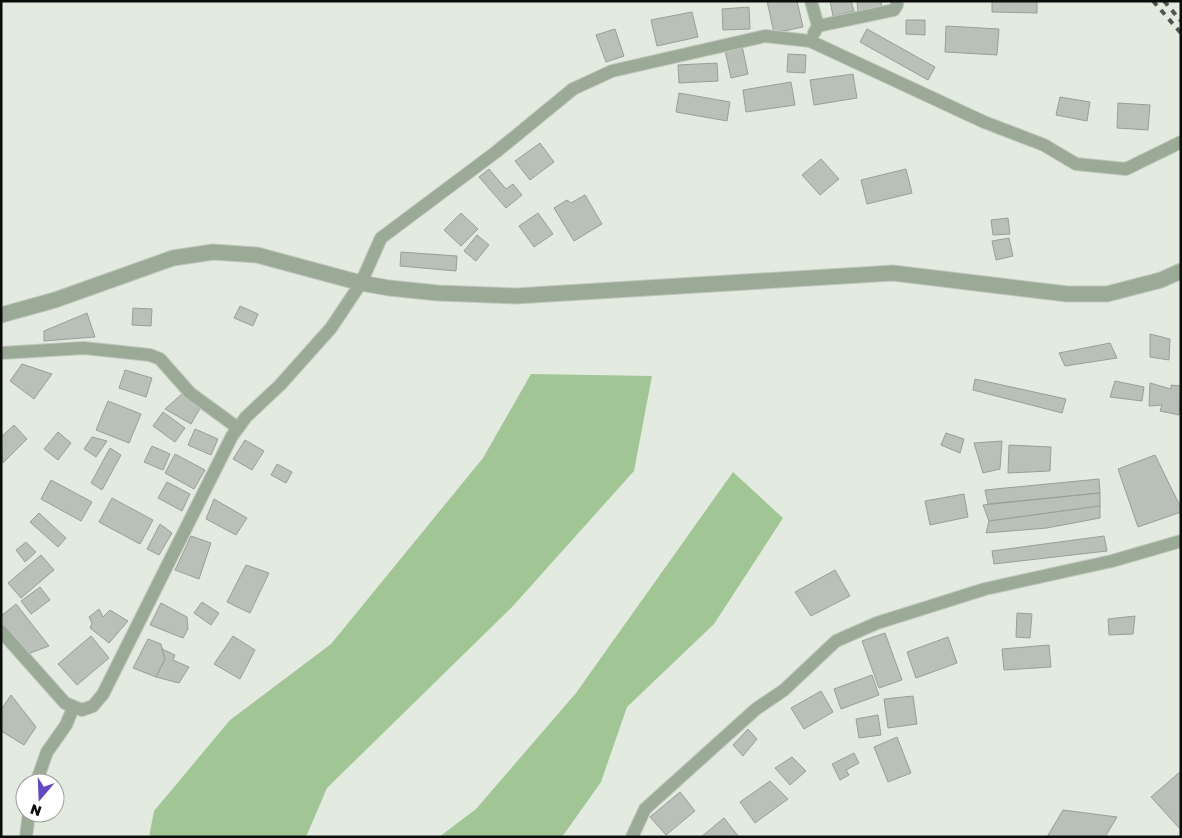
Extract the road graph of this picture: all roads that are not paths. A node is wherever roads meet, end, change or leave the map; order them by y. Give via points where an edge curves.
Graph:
1 (811, 1) edge
2 (896, 1) edge
3 (818, 26) junction
4 (810, 42) junction
5 (1181, 142) edge
6 (1181, 272) edge
7 (361, 283) junction
8 (1, 315) edge
9 (1, 353) edge
10 (238, 428) junction
11 (1181, 541) edge
12 (1, 631) edge
13 (73, 708) junction
14 (40, 773) edge
15 (28, 823) edge
16 (26, 837) edge
17 (632, 837) edge

1 - 3 street
2 - 3 street via 898,6 894,10
3 - 4 street
4 - 5 street via 984,122 1044,145 1076,164 1126,169
4 - 7 street via 764,36 612,71 572,89 496,152 381,238
6 - 7 street via 1107,294 1077,294 893,273 516,296 438,293
7 - 8 street via 257,255 213,252 173,258 55,300
7 - 10 street via 315,348
9 - 10 street via 84,348 150,355 160,360 190,393
10 - 13 street via 103,694 88,710
11 - 17 street via 985,589 878,623 836,641 645,809
12 - 13 street
13 - 14 street via 66,725 47,752
15 - 16 street

